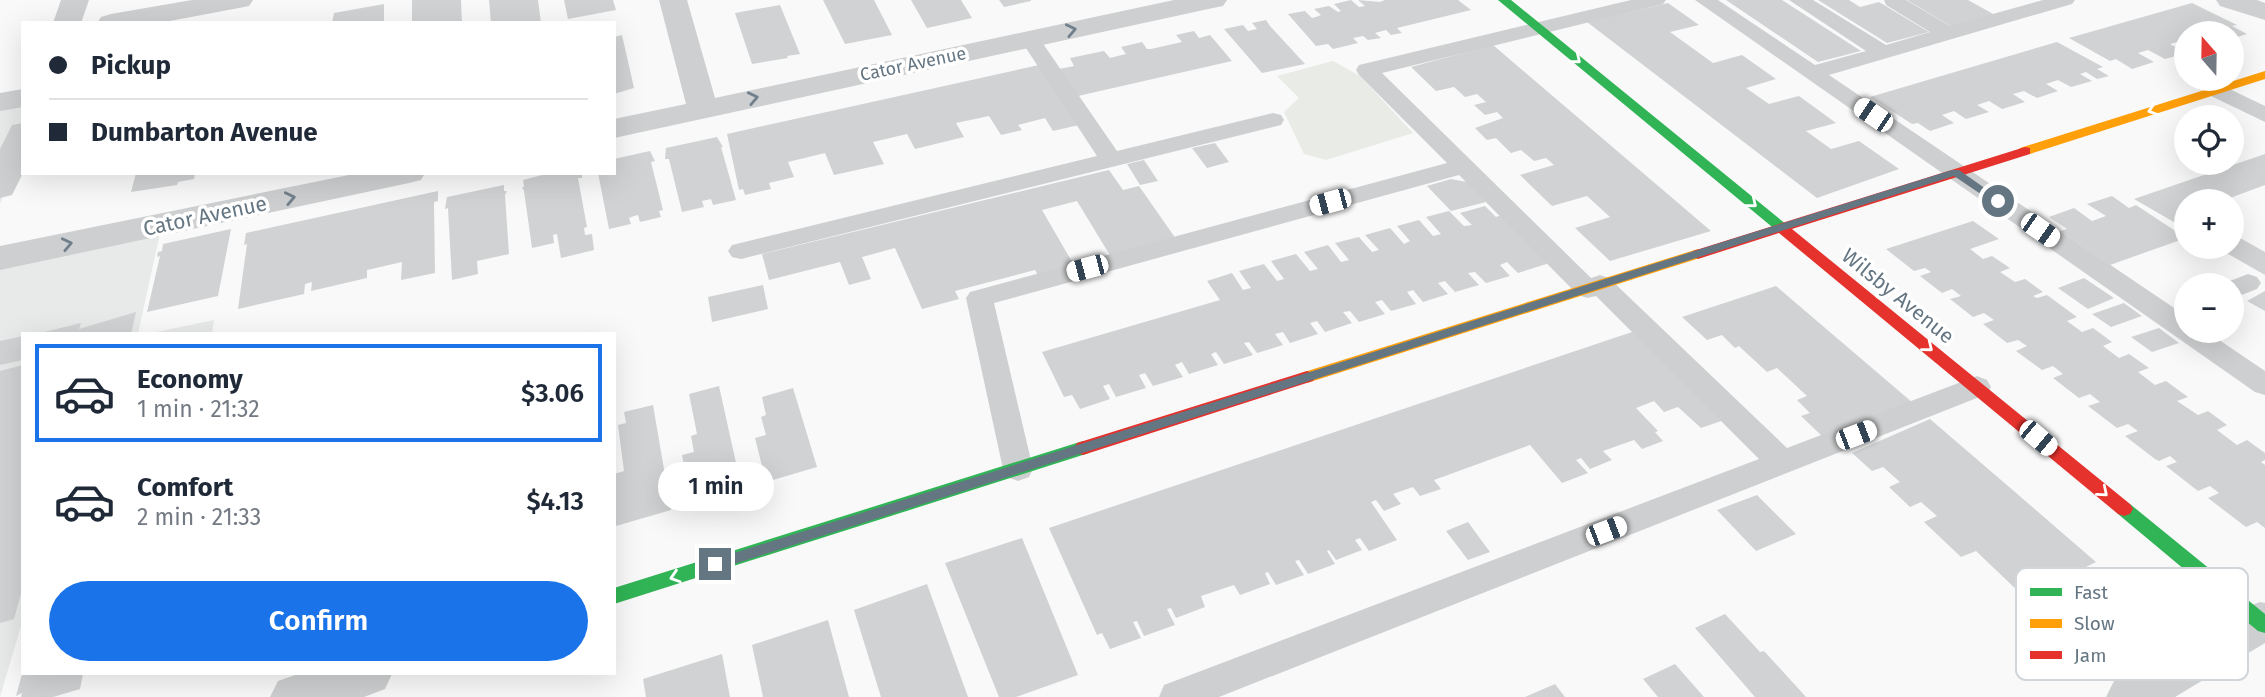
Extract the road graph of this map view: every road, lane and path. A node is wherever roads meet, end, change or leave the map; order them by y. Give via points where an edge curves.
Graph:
1 (75, 0) edge
2 (239, 0) edge
3 (673, 0) edge
4 (1213, 0) edge
5 (1504, 0) edge
6 (1656, 0) edge
7 (1704, 0) edge
8 (1799, 0) edge
9 (2065, 0) edge
10 (2230, 0) edge
11 (1893, 1) edge
12 (2265, 12) edge
13 (68, 21) edge
14 (122, 21) edge
15 (1538, 28) junction
16 (1948, 34) junction
17 (1030, 39) junction
18 (1882, 52) junction
19 (1811, 73) junction
20 (2265, 75) edge
21 (2244, 82) edge
22 (2214, 91) edge
23 (2219, 91) edge
24 (21, 98) edge
25 (0, 102) edge
26 (704, 109) junction
27 (2265, 115) edge
28 (1273, 120) dead end
29 (616, 129) edge
30 (21, 137) edge
31 (1111, 160) junction
32 (1465, 166) junction
33 (1956, 172) junction
34 (399, 175) edge
35 (0, 188) edge
36 (1782, 227) junction
37 (741, 251) dead end
38 (0, 258) edge
39 (1594, 286) junction
40 (2174, 317) edge
41 (2209, 343) edge
42 (2265, 385) edge
43 (1977, 387) junction
44 (1783, 463) junction
45 (1018, 468) junction
46 (2196, 568) edge
47 (616, 595) edge
48 (2248, 611) edge
49 (2262, 623) edge
50 (365, 675) edge
51 (2161, 680) edge
52 (295, 697) edge
53 (1177, 697) edge
54 (2131, 697) edge

1 - 13 street
2 - 14 street
3 - 26 street
17 -> 4 street, Cator Avenue
5 - 15 street, Wilsby Avenue
6 - 15 lane
7 - 19 lane
8 - 18 lane
9 - 16 lane
10 - 12 street
11 - 16 lane
15 - 32 lane via 1367,70
15 -> 36 street, Wilsby Avenue
16 - 18 lane
26 -> 17 street, Cator Avenue
17 - 31 lane
18 - 19 lane
19 - 33 lane
20 - 21 street
22 -> 33 street
23 - 27 lane
24 - 25 street
26 - 29 street, Cator Avenue
28 - 31 lane
30 - 35 street
31 - 37 lane
32 - 39 lane
32 - 45 lane via 979,298
33 - 36 street
33 - 40 lane
38 -> 34 street, Cator Avenue
36 - 39 street
36 -> 43 street, Wilsby Avenue
39 - 44 lane
39 - 45 street
41 - 42 lane
43 - 44 lane
43 -> 46 street, Wilsby Avenue
44 - 53 lane
45 -> 47 street
48 -> 49 street, Wilsby Avenue
50 - 52 street
51 - 54 street

